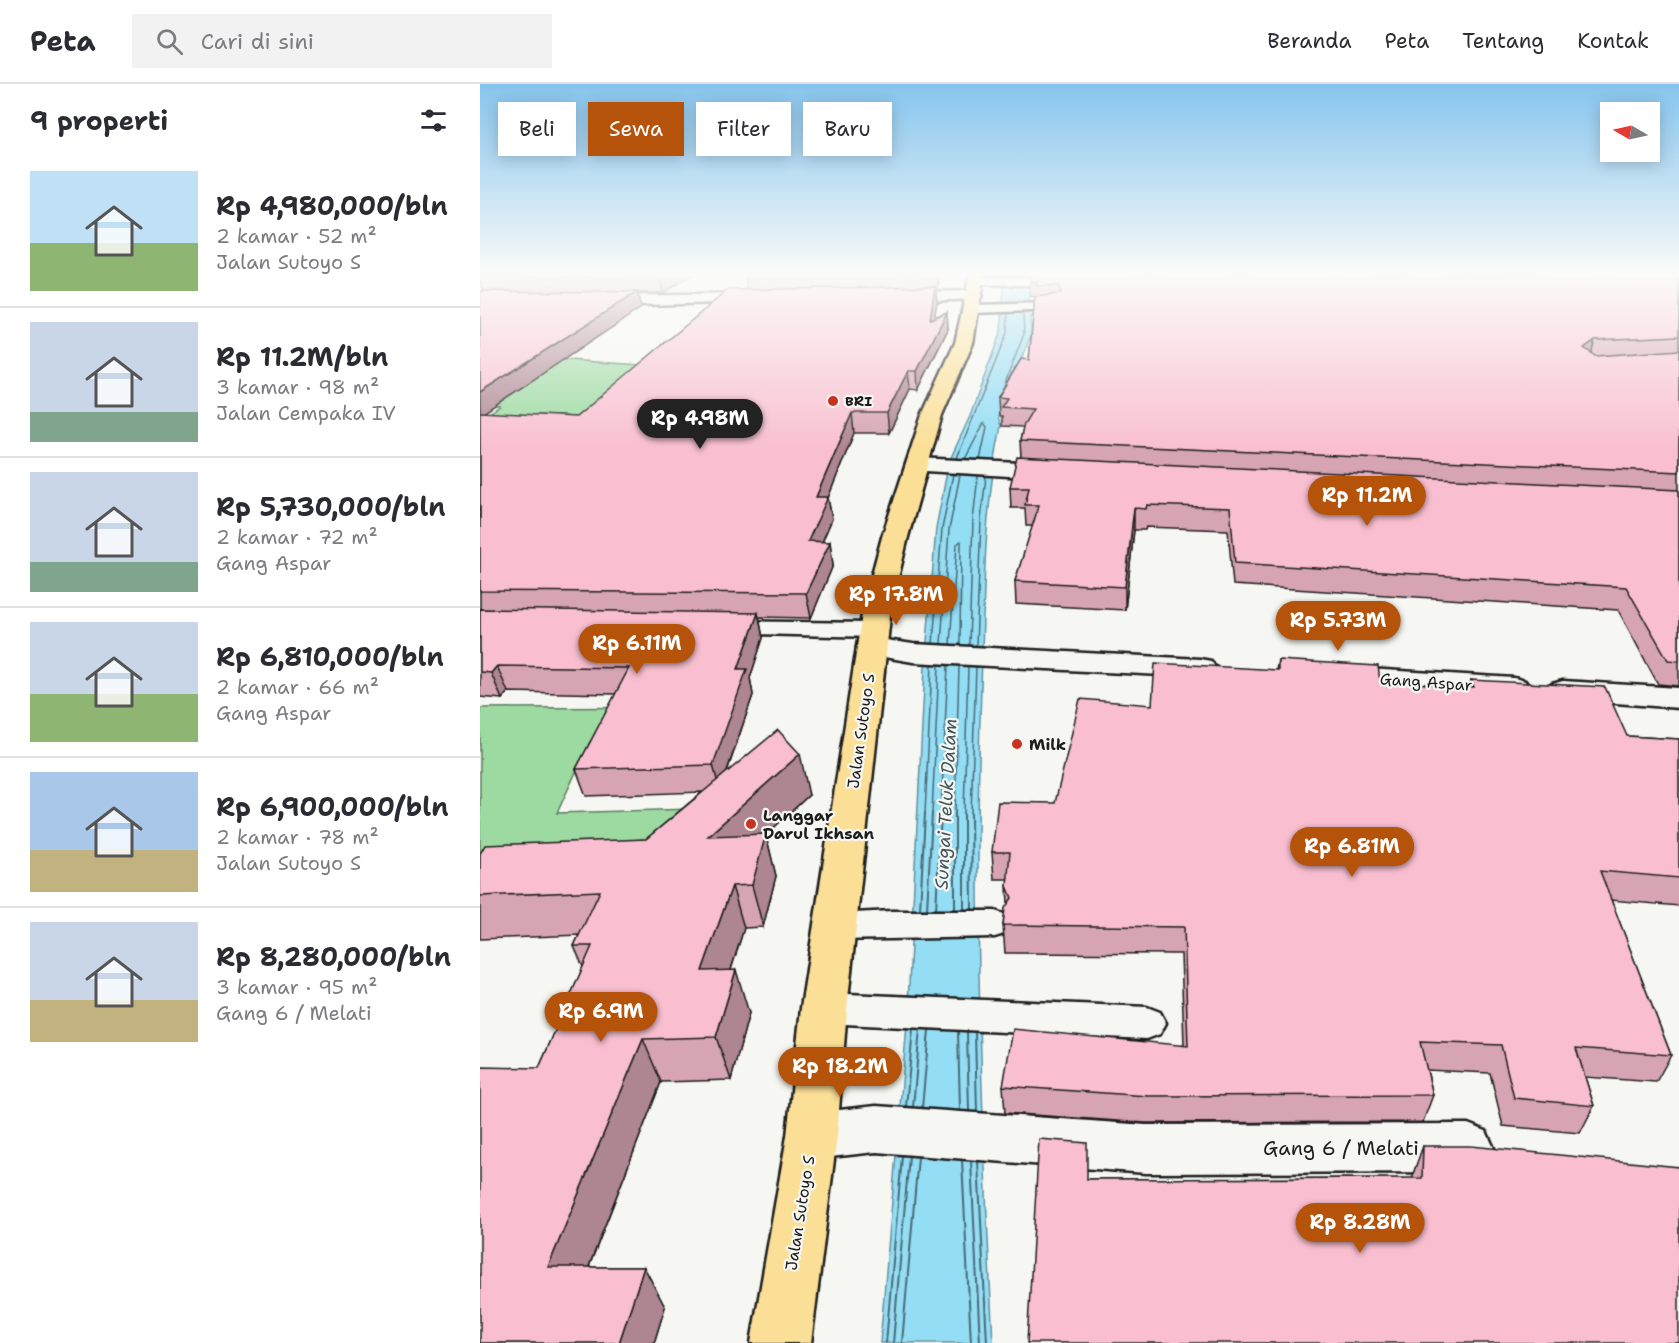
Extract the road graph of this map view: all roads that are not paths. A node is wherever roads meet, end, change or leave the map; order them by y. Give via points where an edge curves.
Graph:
1 (968, 333) edge
2 (928, 466) junction
3 (1082, 473) edge
4 (699, 628) edge
5 (873, 638) junction
6 (1230, 670) edge
7 (1301, 674) edge
8 (1679, 698) edge
9 (995, 924) dead end
10 (835, 927) junction
11 (824, 1008) junction
12 (1147, 1023) dead end
13 (812, 1136) junction
14 (1518, 1153) edge
15 (781, 1343) edge

1 - 2 highway, Jalan Sutoyo S via 932,415
2 - 3 street
2 - 5 highway, Jalan Sutoyo S via 895,537
4 - 5 lane
5 - 6 street via 913,652
5 - 10 highway, Jalan Sutoyo S
7 - 8 street, Gang Aspar
9 - 10 lane
10 - 11 highway, Jalan Sutoyo S
11 - 12 lane
11 - 13 highway, Jalan Sutoyo S
13 - 14 street, Gang 6 / Melati via 876,1129 1146,1149 1460,1148
13 - 15 highway, Jalan Sutoyo S

